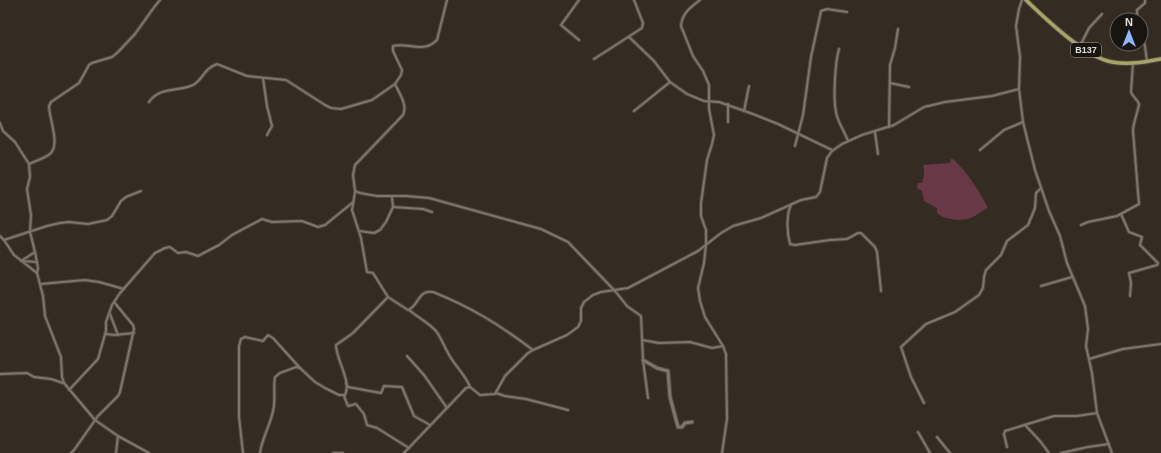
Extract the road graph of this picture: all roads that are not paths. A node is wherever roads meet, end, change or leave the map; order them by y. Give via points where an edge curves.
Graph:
1 (160, 0) edge
2 (447, 0) edge
3 (579, 0) edge
4 (634, 0) edge
5 (700, 0) edge
6 (1022, 0) edge
7 (1026, 0) edge
8 (1145, 0) edge
9 (846, 12) dead end
10 (1137, 12) edge
11 (1102, 14) dead end
12 (898, 29) dead end
13 (629, 37) junction
14 (579, 40) dead end
15 (1080, 46) junction
16 (839, 48) dead end
17 (1146, 52) edge
18 (594, 58) dead end
19 (1161, 60) edge
20 (1147, 62) junction
21 (1134, 63) junction
22 (263, 78) junction
23 (670, 82) junction
24 (890, 83) junction
25 (395, 84) junction
26 (749, 86) dead end
27 (909, 87) dead end
28 (1019, 89) junction
29 (710, 101) junction
30 (149, 102) dead end
31 (728, 104) junction
32 (634, 111) dead end
33 (744, 111) junction
34 (728, 122) dead end
35 (1023, 122) junction
36 (0, 123) edge
37 (889, 127) junction
38 (875, 132) junction
39 (798, 134) junction
40 (267, 135) dead end
41 (848, 141) junction
42 (795, 146) dead end
43 (832, 150) junction
44 (980, 150) dead end
45 (878, 154) dead end
46 (28, 164) junction
47 (1041, 188) junction
48 (141, 191) dead end
49 (355, 191) junction
50 (392, 197) junction
51 (352, 203) junction
52 (791, 204) junction
53 (393, 207) junction
54 (432, 212) dead end
55 (1121, 214) junction
56 (1081, 225) dead end
57 (359, 231) junction
58 (30, 232) junction
59 (0, 236) edge
60 (4, 240) junction
61 (706, 244) junction
62 (35, 252) junction
63 (21, 261) junction
64 (37, 262) junction
65 (37, 273) junction
66 (1072, 276) junction
67 (41, 284) junction
68 (1041, 286) dead end
69 (124, 289) junction
70 (615, 291) junction
71 (881, 291) dead end
72 (388, 296) junction
73 (1130, 296) dead end
74 (114, 302) junction
75 (110, 310) junction
76 (408, 310) junction
77 (134, 333) junction
78 (105, 334) junction
79 (118, 335) junction
80 (642, 340) junction
81 (1161, 344) edge
82 (723, 346) junction
83 (533, 350) junction
84 (407, 356) dead end
85 (1089, 359) junction
86 (644, 360) junction
87 (300, 368) junction
88 (0, 374) edge
89 (346, 382) junction
90 (64, 383) junction
91 (470, 387) junction
92 (69, 390) junction
93 (496, 393) junction
94 (345, 395) junction
95 (648, 398) dead end
96 (924, 403) dead end
97 (447, 408) junction
98 (568, 410) dead end
99 (1097, 413) junction
100 (95, 420) junction
101 (692, 422) dead end
102 (430, 425) junction
103 (1026, 426) junction
104 (918, 432) dead end
105 (118, 436) junction
106 (937, 437) dead end
107 (1109, 444) junction
108 (1007, 447) dead end
109 (409, 448) junction
110 (70, 453) edge
111 (116, 453) edge
112 (149, 453) edge
113 (243, 453) edge
114 (260, 453) edge
115 (333, 453) edge
116 (343, 453) edge
117 (404, 453) edge
118 (722, 453) edge
119 (930, 453) edge
120 (950, 453) edge
121 (1049, 453) edge
122 (1061, 453) edge
123 (1112, 453) edge

1 - 46 street via 135,34 112,57 89,65 79,83 51,102 48,106 54,137 53,149 48,155
2 - 25 street via 435,42 419,47 394,46 393,51 402,70
3 - 14 street via 561,25
4 - 13 street via 643,26
5 - 29 street via 686,12 681,26 708,82
6 - 28 street via 1016,26 1020,57
7 - 15 main road, B137
8 - 10 street via 1146,3 1139,7
9 - 39 street via 828,9 821,11
11 - 15 street via 1089,28
12 - 24 street via 890,65
13 - 18 street
13 - 23 street via 654,61
15 - 21 main road, B137 via 1105,60
16 - 41 street via 834,99 836,112
17 - 20 street
19 - 20 main road, B137
20 - 21 main road, B137
21 - 55 street via 1130,92 1139,104 1132,131 1140,202
22 - 25 street via 286,80 335,109 366,103
22 - 30 street via 247,76 217,64 207,69 192,85 162,92
22 - 40 street via 272,126
23 - 29 street via 691,97
23 - 32 street
24 - 27 street
24 - 37 street
25 - 49 street via 405,111 355,165
26 - 33 street
28 - 35 street
28 - 37 street via 924,107
29 - 31 street
29 - 61 street via 714,135 707,160 701,210 706,230
31 - 33 street
31 - 34 street
33 - 39 street
35 - 44 street via 998,134
35 - 47 street
36 - 46 street via 3,131 15,142
37 - 38 street
38 - 41 street
38 - 45 street
39 - 42 street
39 - 43 street
41 - 43 street
43 - 52 street via 827,158 819,195
46 - 58 street
47 - 66 street
47 - 96 street via 1036,193 1035,208 1028,225 1007,241 1001,256 986,270 983,288 978,295 955,312 926,324 901,347 911,377
48 - 58 street via 121,201 107,220 88,224 60,223
49 - 50 street via 367,195
49 - 51 street
50 - 53 street
50 - 70 street via 429,198 541,229 568,242
51 - 57 street
51 - 69 street via 325,225 318,227 302,221 272,222 262,219 198,256 186,252 178,253 170,247 165,248 156,253
52 - 61 street via 761,218 733,226
52 - 71 street via 788,212 790,244 847,239 858,232 861,233 877,252
53 - 54 street
53 - 57 street via 379,231
55 - 56 street
55 - 73 street via 1129,232 1142,238 1140,245 1158,263 1129,273
57 - 72 street via 367,272 373,273
58 - 60 street
58 - 62 street
59 - 60 street
60 - 63 street
61 - 70 street via 640,283
61 - 82 street via 698,288 700,301 705,317
62 - 63 street
62 - 64 street
63 - 64 street
63 - 65 street
64 - 65 street
65 - 67 street
66 - 68 street
66 - 85 street via 1085,306 1088,329 1086,346
67 - 69 street via 85,280
67 - 90 street via 46,316 62,357
69 - 74 street
70 - 80 street via 627,306 641,316
70 - 83 street via 601,292 588,298 581,308 581,321 578,327 567,335
72 - 76 street
72 - 89 street via 353,333 336,346
74 - 75 street
74 - 77 street via 133,325
75 - 78 street
75 - 79 street
76 - 83 street via 422,294 433,292 479,313
76 - 91 street via 435,330 451,360
77 - 79 street
77 - 100 street via 120,392
78 - 79 street
78 - 92 street via 98,359
80 - 82 street via 659,343 690,342 712,348
80 - 86 street
81 - 85 street via 1123,349
82 - 118 street via 726,354 728,404
83 - 93 street via 505,376
84 - 97 street
85 - 99 street
86 - 95 street
86 - 101 street via 668,371 670,397 678,427
87 - 94 street via 315,382 339,395
87 - 113 street via 268,335 263,341 245,337 241,339 239,418
87 - 114 street via 296,367 275,377 273,411
88 - 90 street via 26,373
89 - 94 street
89 - 102 street via 348,387 381,393 384,386 402,387 414,416
90 - 92 street
91 - 93 street via 480,395
91 - 97 street via 463,390
92 - 100 street
93 - 98 street
94 - 109 street via 348,406 356,404 364,414 367,425 377,428
97 - 102 street
99 - 103 street via 1054,416
99 - 107 street
100 - 105 street
100 - 110 street
102 - 109 street
103 - 108 street via 1005,431
103 - 121 street
104 - 119 street
105 - 111 street
105 - 112 street
106 - 120 street
107 - 122 street
107 - 123 street
109 - 117 street
115 - 116 street

